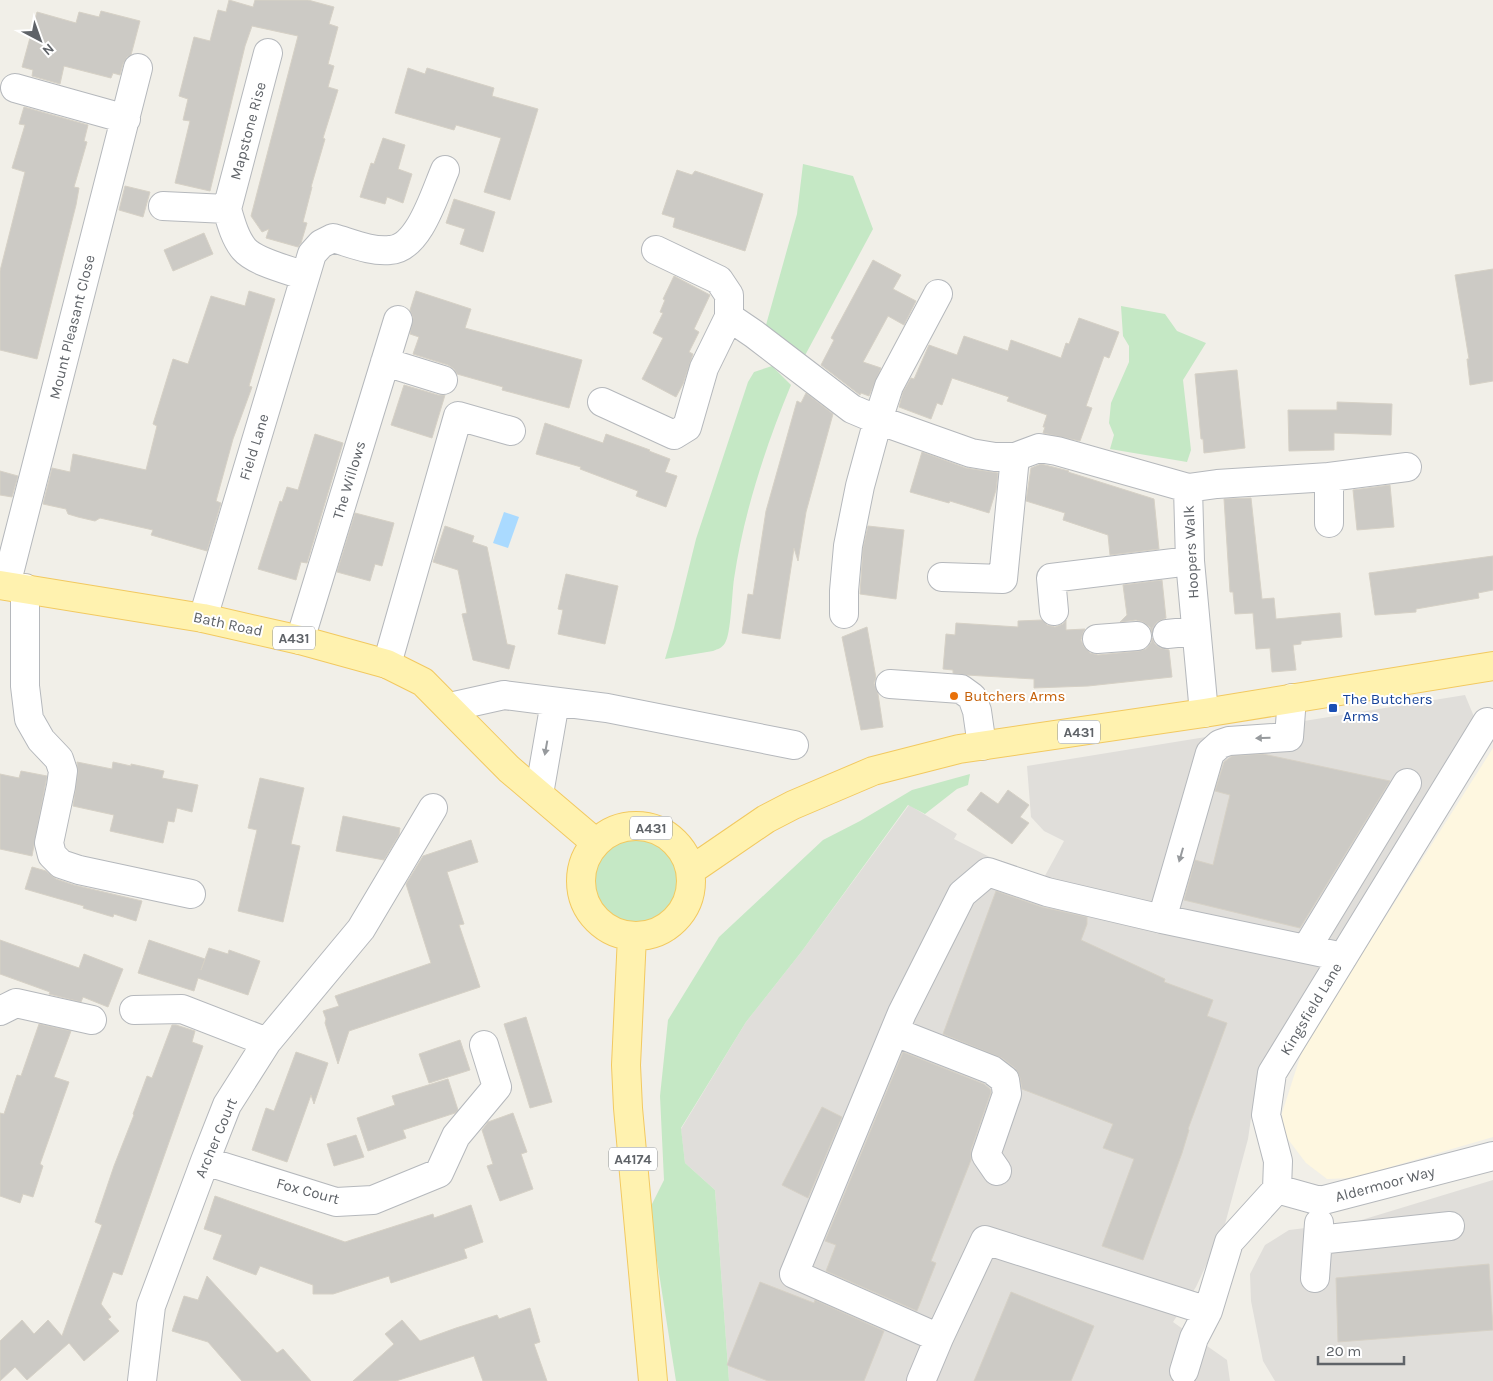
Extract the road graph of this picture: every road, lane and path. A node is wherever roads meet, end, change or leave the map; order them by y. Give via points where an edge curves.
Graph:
1 (268, 53) dead end
2 (138, 68) dead end
3 (15, 88) dead end
4 (126, 119) junction
5 (445, 170) dead end
6 (163, 206) dead end
7 (227, 209) junction
8 (656, 250) dead end
9 (305, 276) junction
10 (938, 294) dead end
11 (729, 317) junction
12 (398, 320) dead end
13 (385, 362) junction
14 (443, 380) dead end
15 (602, 402) dead end
16 (878, 420) junction
17 (511, 431) dead end
18 (1015, 457) junction
19 (1407, 467) dead end
20 (1329, 477) junction
21 (1188, 488) junction
22 (1329, 523) dead end
23 (1190, 561) junction
24 (942, 577) dead end
25 (10, 586) edge
26 (1054, 611) dead end
27 (844, 614) dead end
28 (203, 618) junction
29 (1196, 631) junction
30 (1167, 634) dead end
31 (1137, 636) dead end
32 (1097, 639) dead end
33 (300, 640) junction
34 (388, 664) junction
35 (1493, 666) edge
36 (890, 684) dead end
37 (1292, 698) junction
38 (555, 702) junction
39 (450, 707) junction
40 (1204, 713) junction
41 (1487, 722) dead end
42 (794, 745) dead end
43 (982, 746) junction
44 (1406, 783) dead end
45 (539, 794) junction
46 (433, 808) dead end
47 (596, 842) junction
48 (690, 871) junction
49 (191, 894) dead end
50 (1162, 919) junction
51 (632, 936) junction
52 (1306, 949) junction
53 (1343, 957) junction
54 (134, 1010) dead end
55 (0, 1011) edge
56 (92, 1020) dead end
57 (895, 1032) junction
58 (267, 1042) junction
59 (484, 1045) dead end
60 (1493, 1156) edge
61 (205, 1161) junction
62 (997, 1171) dead end
63 (1277, 1189) junction
64 (1320, 1201) junction
65 (1450, 1226) dead end
66 (1318, 1240) junction
67 (1315, 1278) dead end
68 (1208, 1311) junction
69 (939, 1338) junction
70 (1184, 1371) dead end
71 (142, 1381) edge
72 (653, 1381) edge
73 (921, 1381) edge

1 - 7 street, Mapstone Rise
2 - 4 street, Mount Pleasant Close
3 - 4 street
4 - 25 street, Mount Pleasant Close
5 - 9 street, Field Lane via 411,241 392,250 376,250 333,238 312,254
6 - 7 street
7 - 9 street via 246,251 253,257
8 - 11 street via 719,280 729,295
9 - 28 street, Field Lane
10 - 16 street via 889,386
11 - 15 street via 704,368 687,427 674,435
11 - 16 street via 852,410
12 - 13 street, The Willows
13 - 14 street
13 - 33 street, The Willows
16 - 18 street via 971,452
16 - 27 street via 848,546
17 - 34 street via 458,416
18 - 21 street via 1039,448
18 - 24 street via 1003,579
19 - 20 street, Hoopers Walk
20 - 21 street, Hoopers Walk
20 - 22 street
21 - 23 street, Hoopers Walk
23 - 26 street via 1051,578
23 - 29 street, Hoopers Walk
25 - 28 main road, Bath Road / A431
25 - 49 street, Mount Pleasant Close via 29,719 41,740 60,759 63,771 49,843 52,855 61,864 79,870
28 - 33 main road, Bath Road / A431
29 - 30 street
29 - 40 street, Hoopers Walk
31 - 32 street
33 - 34 main road, Bath Road / A431
34 - 39 main road, Bath Road / A431 via 423,682
35 - 37 main road, A431
36 - 43 street via 962,689 972,697 977,711
37 - 40 main road, A431
37 -> 50 street via 1298,737 1229,741 1210,753
38 - 39 street via 504,695
38 - 42 street via 608,708
38 -> 45 street
39 - 45 main road, Bath Road / A431
40 - 43 main road, A431
41 - 53 street, Kingsfield Lane
43 - 48 main road, A431 via 874,772 793,805 766,819
44 - 52 street
45 - 47 main road, Bath Road / A431
46 - 58 street, Archer Court via 361,928
47 - 48 main road, A431 via 625,827 648,827 668,837 682,850
47 - 51 main road, A431 via 583,862 580,883 585,903 598,921 612,931
48 - 51 main road, A431 via 691,885 685,906 671,923 651,934
50 - 52 street
50 - 57 street via 1047,892 988,872 962,894
51 - 72 main road, A4174 via 626,1065
52 - 53 street
53 - 63 street, Kingsfield Lane via 1272,1073 1266,1115 1278,1161
54 - 58 street via 182,1009
55 - 56 street via 16,1003
57 - 62 street via 992,1070 1005,1080 1007,1094 986,1155
57 - 69 street via 794,1274
58 - 61 street, Archer Court via 227,1105
59 - 61 street, Fox Court via 497,1087 456,1136 439,1173 373,1200 336,1202
60 - 64 street, Aldermoor Way
61 - 71 street, Archer Court via 151,1306
63 - 64 street, Aldermoor Way
63 - 68 street via 1229,1242
64 - 66 street
65 - 66 street
66 - 67 street
68 - 69 street via 985,1240
68 - 70 street via 1194,1338
69 - 73 street

